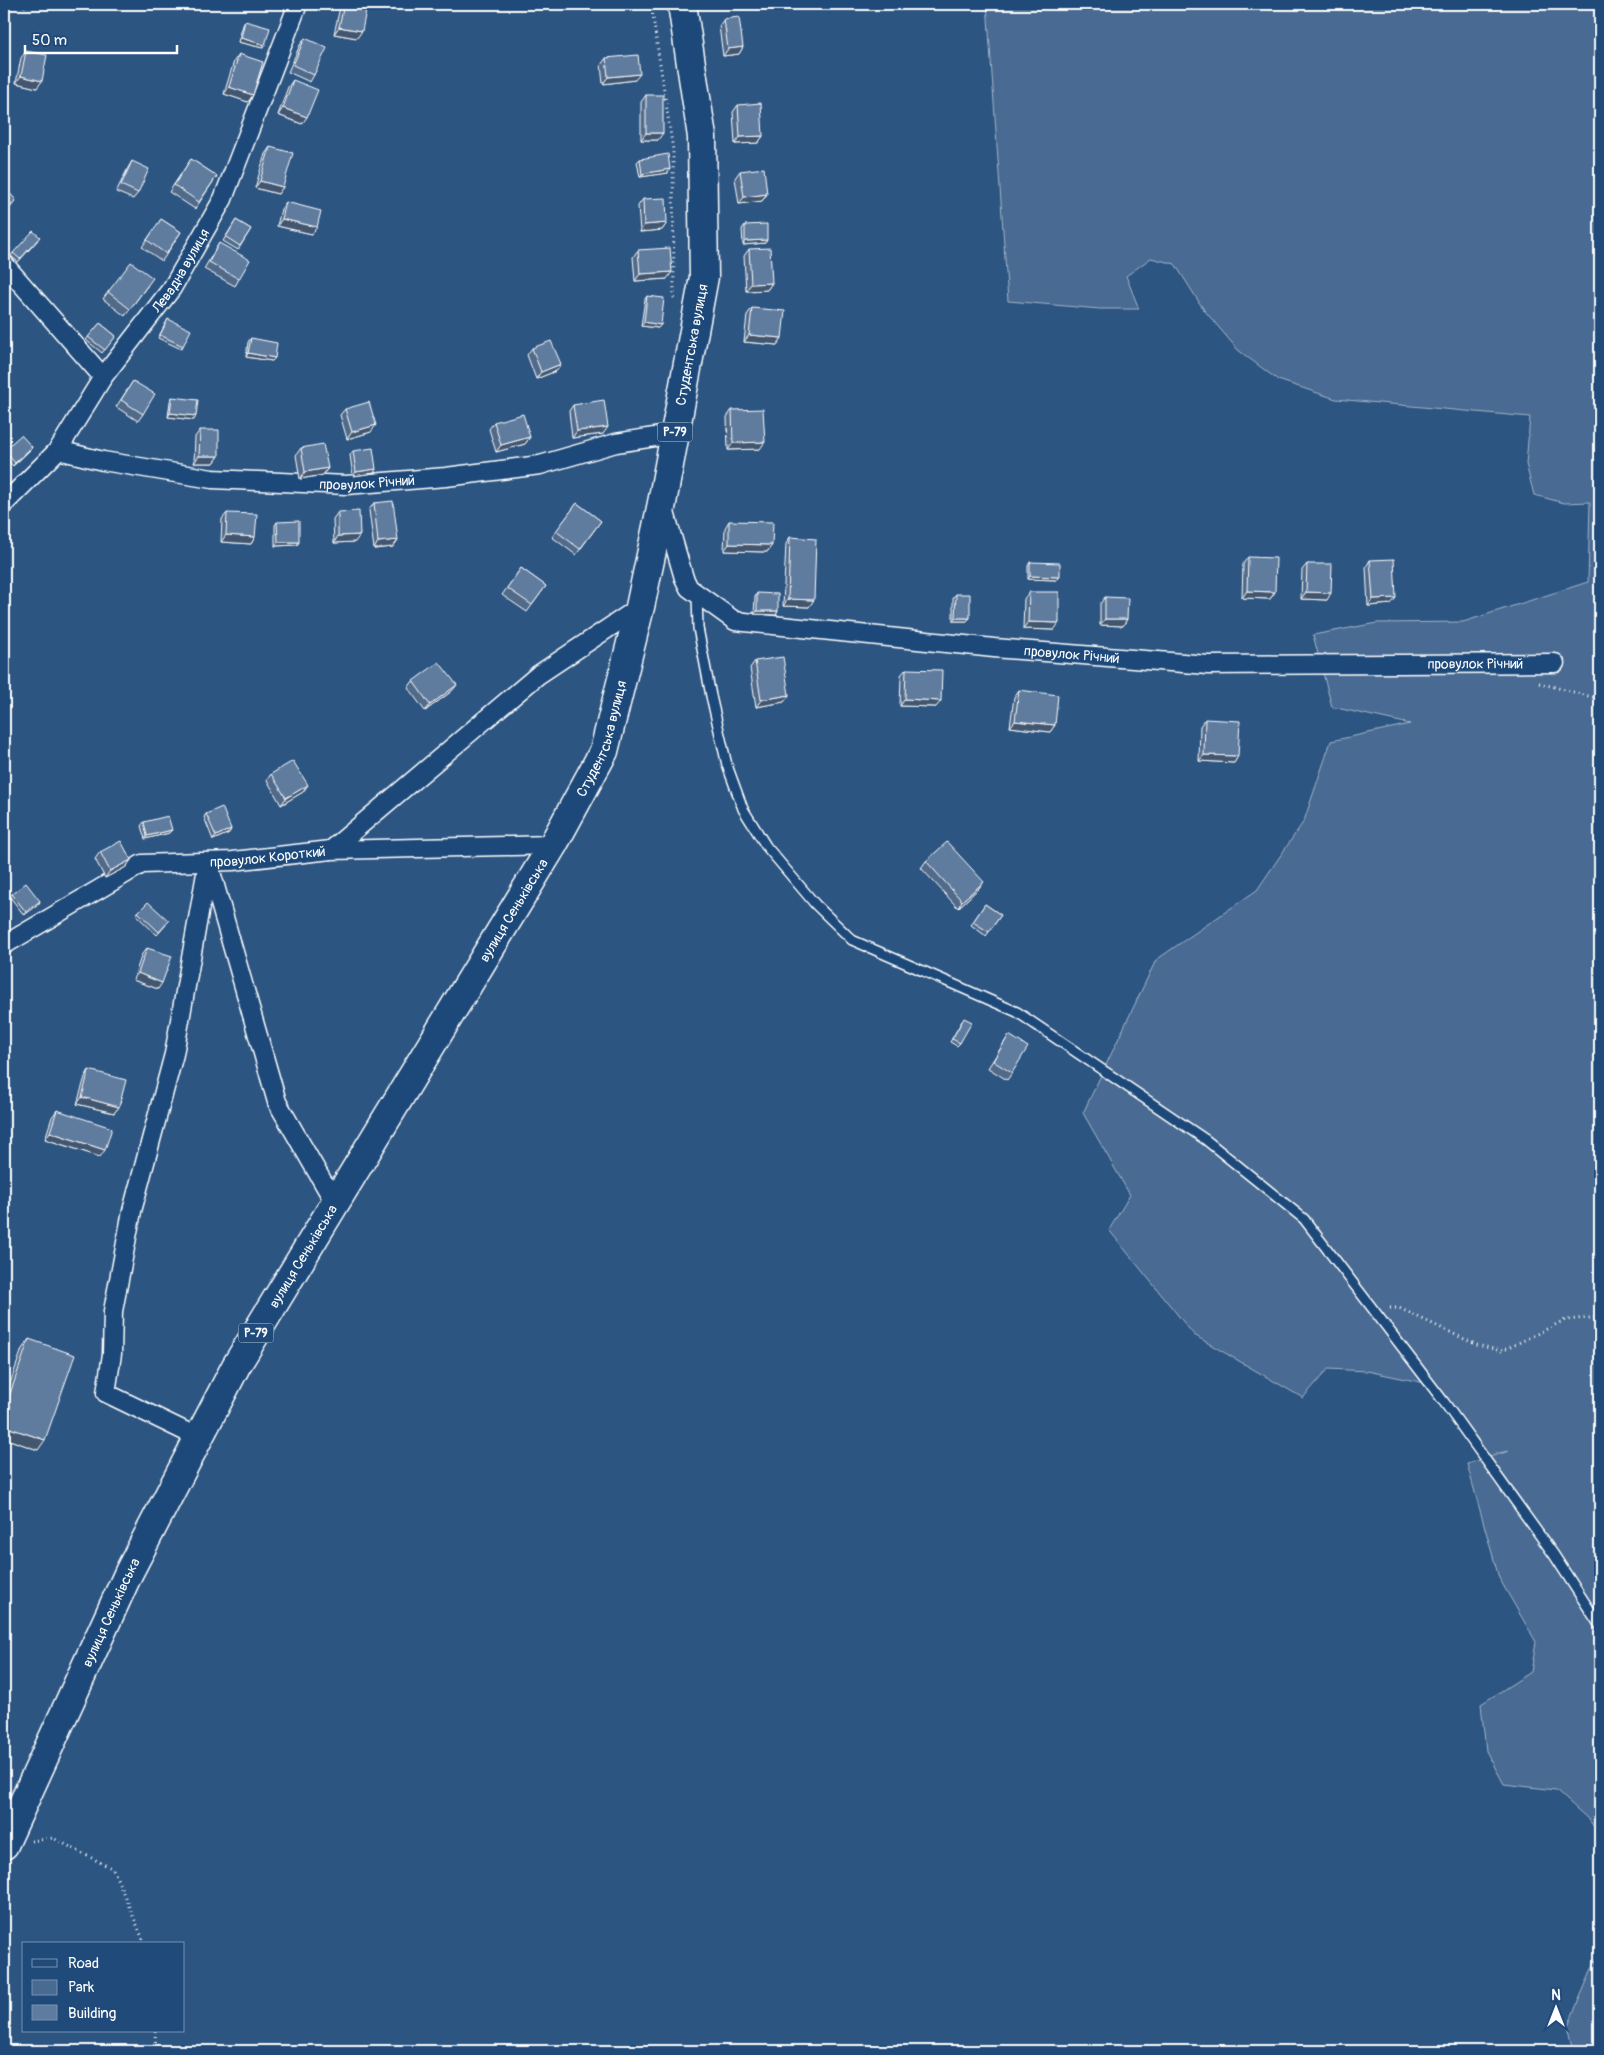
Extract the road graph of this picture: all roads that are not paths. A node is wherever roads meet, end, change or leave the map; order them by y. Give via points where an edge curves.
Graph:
1 (298, 4) edge
2 (682, 4) edge
3 (4, 264) edge
4 (104, 377) junction
5 (674, 434) junction
6 (58, 450) junction
7 (662, 503) junction
8 (4, 504) edge
9 (697, 594) junction
10 (640, 607) junction
11 (1555, 662) dead end
12 (553, 845) junction
13 (331, 850) junction
14 (208, 862) junction
15 (4, 945) edge
16 (335, 1203) junction
17 (198, 1438) junction
18 (1600, 1626) edge
19 (14, 1844) edge

1 - 4 street, Левадна вулиця via 222,199 172,288
2 - 5 main road, Студентська вулиця / Р-79 via 702,136 704,277
3 - 4 street
4 - 6 street, Левадна вулиця
5 - 6 street, провулок Річний via 616,443 540,466 346,485 212,479
5 - 7 main road, Студентська вулиця / Р-79
6 - 8 street, Левадна вулиця
7 - 9 street, провулок Рiчний via 684,578
7 - 10 main road, Студентська вулиця / Р-79
9 - 11 street, провулок Рiчний via 735,621 1208,665
9 - 18 lane via 698,628 727,766 740,800 766,846 815,904 852,940 1016,1012 1206,1140 1304,1219 1444,1402 1554,1555
10 - 12 main road, Студентська вулиця / Р-79 via 604,751
10 - 13 street via 538,675
12 - 13 street, провулок Короткий
12 - 16 main road, вулиця Сенькiвська / Р-79
13 - 14 street, провулок Короткий
14 - 15 street, провулок Короткий via 142,864
14 - 16 street via 276,1102
14 - 17 street via 174,1054 132,1211 113,1311 112,1354 106,1393
16 - 17 main road, вулиця Сенькiвська / Р-79 via 236,1366
17 - 19 main road, вулиця Сенькiвська / Р-79 via 129,1572

